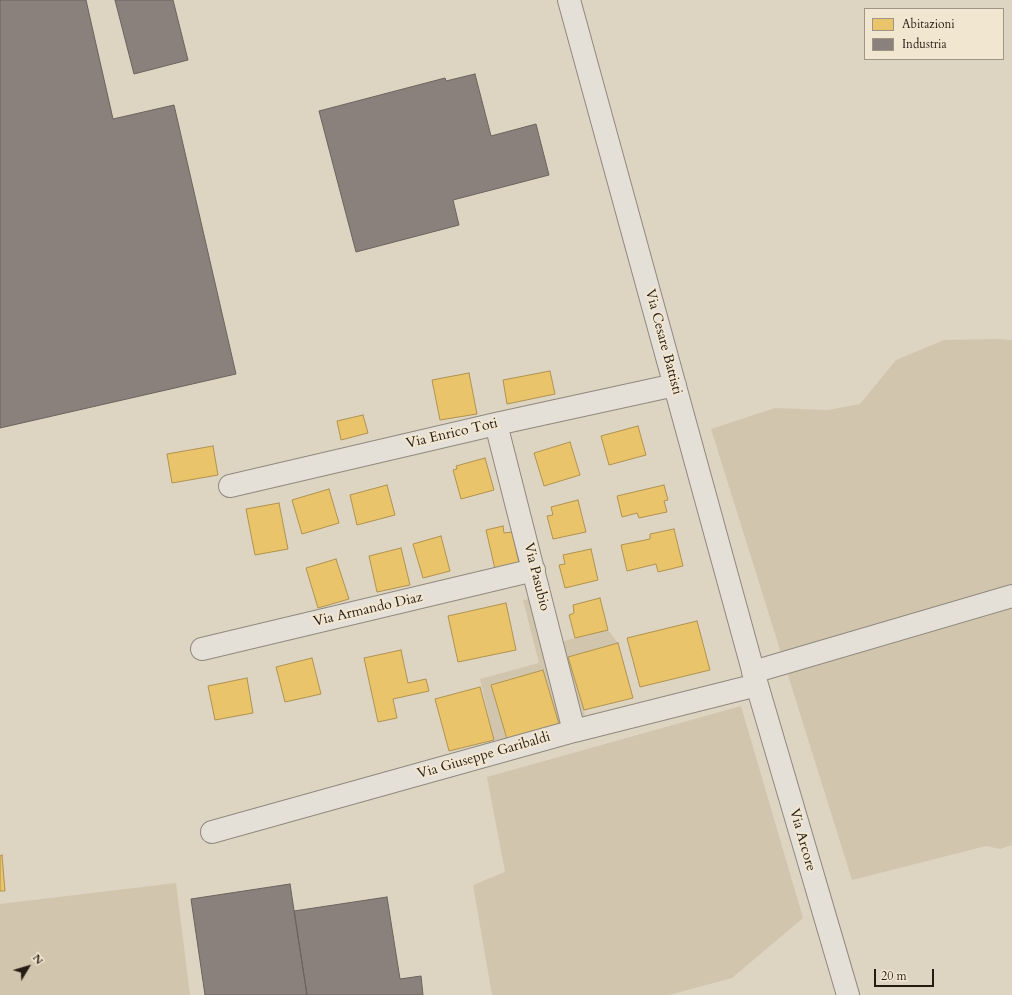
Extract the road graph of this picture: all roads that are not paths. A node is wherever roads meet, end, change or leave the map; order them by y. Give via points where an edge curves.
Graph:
1 (569, 0) edge
2 (675, 385) junction
3 (496, 424) junction
4 (230, 486) dead end
5 (534, 570) junction
6 (1012, 596) edge
7 (202, 649) dead end
8 (755, 678) junction
9 (574, 731) junction
10 (212, 832) dead end
11 (848, 995) edge

1 - 2 street, Via Cesare Battisti
2 - 3 street, Via Enrico Toti
2 - 8 street, Via Cesare Battisti
3 - 4 street, Via Enrico Toti
3 - 5 street, Via Pasubio
5 - 7 street, Via Armando Diaz
5 - 9 street, Via Pasubio
6 - 8 street, Via Giuseppe Garibaldi
8 - 9 street, Via Giuseppe Garibaldi
8 - 11 street, Via Arcore
9 - 10 street, Via Giuseppe Garibaldi

